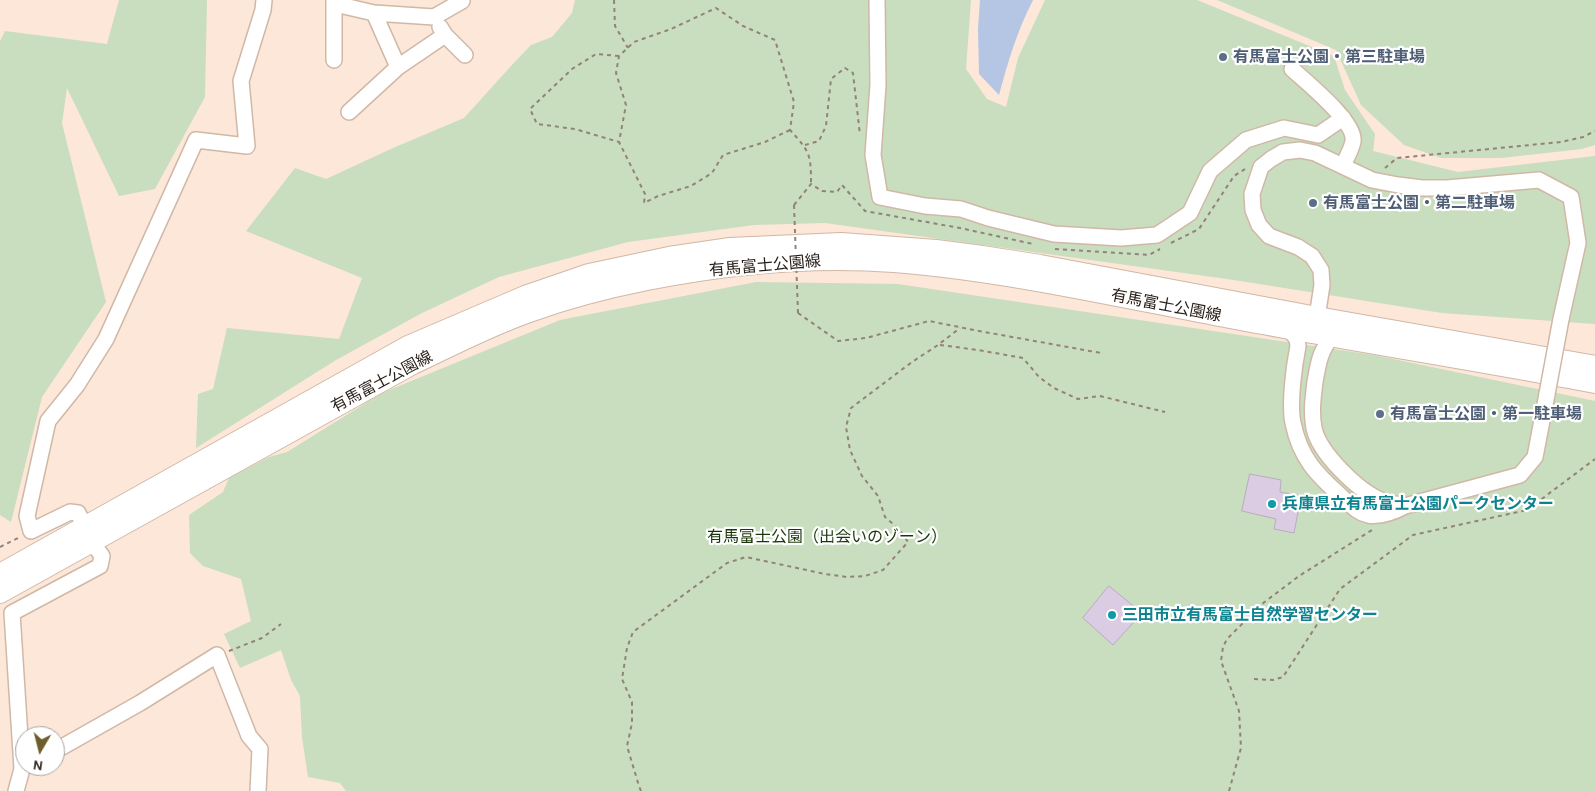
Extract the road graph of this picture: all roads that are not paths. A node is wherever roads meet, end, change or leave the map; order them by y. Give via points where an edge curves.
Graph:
1 (264, 0) edge
2 (462, 0) edge
3 (877, 0) edge
4 (334, 2) edge
5 (374, 13) junction
6 (434, 17) junction
7 (445, 35) junction
8 (465, 55) dead end
9 (334, 60) dead end
10 (398, 67) junction
11 (1292, 69) dead end
12 (349, 112) dead end
13 (1343, 118) junction
14 (1343, 166) junction
15 (1317, 317) junction
16 (1289, 329) junction
17 (1332, 337) junction
18 (1595, 366) edge
19 (1595, 383) edge
20 (1405, 506) junction
21 (88, 534) junction
22 (0, 574) edge
23 (0, 593) edge
24 (21, 726) edge
25 (65, 745) edge
26 (22, 776) edge
27 (16, 791) edge
28 (258, 791) edge

1 - 21 street via 241,81 247,146 196,140 106,339 77,385 48,421 27,516 32,531 70,512 78,513
2 - 6 street
3 - 13 street via 878,85 873,155 880,197 961,209 1054,234 1121,238 1157,235 1190,213 1210,171 1246,140 1284,128 1318,135
4 - 5 street
4 - 9 street
5 - 6 street
5 - 10 street
6 - 7 street
7 - 8 street
7 - 10 street
10 - 12 street
11 - 13 street
13 - 14 street via 1351,129 1353,140
14 - 15 street via 1300,150 1283,152 1261,167 1252,194 1253,210 1269,236 1298,247 1312,256 1322,270
14 - 20 street, bridge via 1372,180 1422,188 1539,180 1571,197 1578,244 1535,457 1520,475
15 - 18 main road, 有馬富士公園線
15 - 21 main road, 有馬富士公園線 via 1040,265 936,250 841,243 730,248 669,257 589,274 534,293 408,346
16 - 17 main road, 有馬富士公園線
16 - 20 street via 1298,346 1292,420 1302,452 1312,468 1359,512 1378,515
16 - 21 main road, 有馬富士公園線 via 978,271 894,262 786,262 675,275 593,291 476,334
17 - 19 main road, 有馬富士公園線
17 - 20 street via 1319,357 1313,397 1314,430 1332,462 1366,493
21 - 22 main road, 有馬富士公園線
21 - 23 main road, 有馬富士公園線
21 - 24 street via 102,556 100,566 12,613
25 - 28 street via 217,655 249,736 260,749
26 - 27 street

